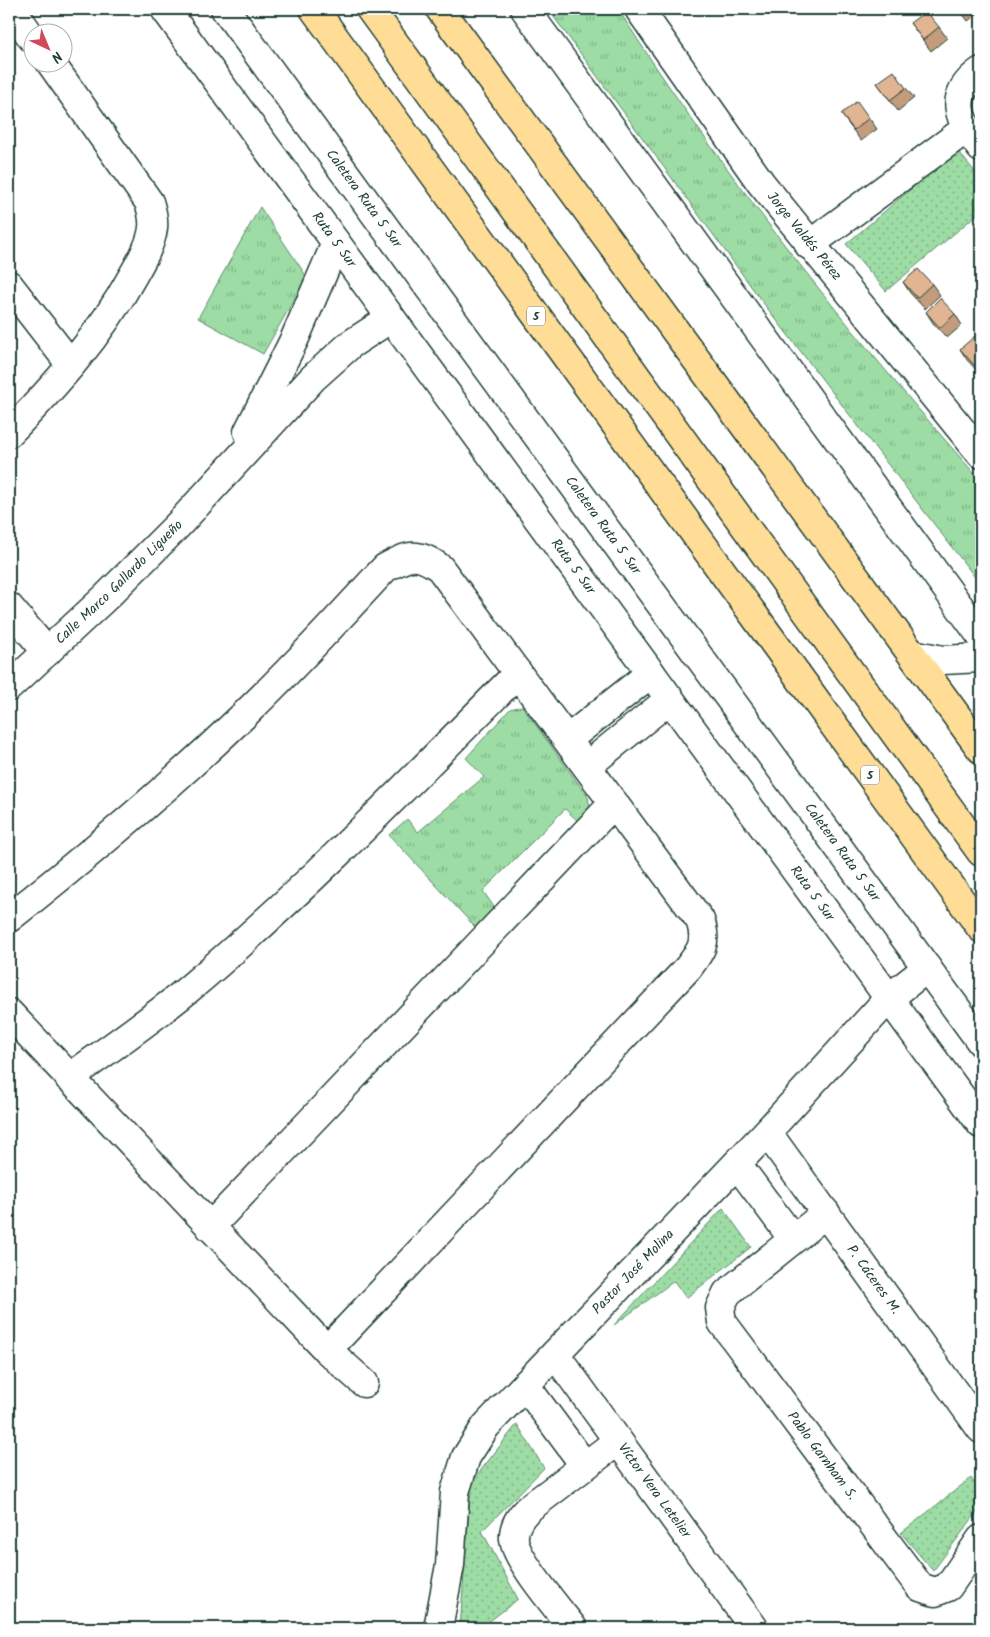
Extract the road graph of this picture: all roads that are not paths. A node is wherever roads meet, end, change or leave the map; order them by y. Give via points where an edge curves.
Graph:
1 (12, 9) edge
2 (165, 9) edge
3 (225, 9) edge
4 (314, 9) edge
5 (370, 9) edge
6 (440, 9) edge
7 (526, 9) edge
8 (639, 9) edge
9 (22, 24) edge
10 (981, 71) edge
11 (57, 72) edge
12 (974, 138) edge
13 (336, 243) junction
14 (809, 245) junction
15 (9, 285) edge
16 (391, 318) junction
17 (72, 365) junction
18 (9, 433) edge
19 (981, 454) edge
20 (225, 472) junction
21 (9, 607) edge
22 (981, 636) edge
23 (47, 652) junction
24 (912, 654) junction
25 (981, 658) edge
26 (518, 672) junction
27 (651, 673) junction
28 (11, 680) edge
29 (670, 699) junction
30 (568, 739) junction
31 (981, 749) edge
32 (587, 766) junction
33 (614, 803) junction
34 (981, 852) edge
35 (9, 918) edge
36 (981, 928) edge
37 (927, 968) junction
38 (889, 998) junction
39 (9, 1013) edge
40 (981, 1042) edge
41 (69, 1078) junction
42 (981, 1124) edge
43 (767, 1132) junction
44 (737, 1164) junction
45 (826, 1213) junction
46 (210, 1227) junction
47 (794, 1239) junction
48 (327, 1350) junction
49 (555, 1354) junction
50 (364, 1383) dead end
51 (525, 1385) junction
52 (981, 1429) edge
53 (618, 1441) junction
54 (585, 1466) junction
55 (981, 1539) edge
56 (438, 1628) edge
57 (573, 1628) edge
58 (754, 1628) edge

1 - 9 street
2 - 13 street, Ruta 5 Sur
3 - 37 street, Caletera Ruta 5 Sur
4 - 36 main road, 5
5 - 34 main road
6 - 24 main road
7 - 22 street
8 - 14 street, Jorge Valdés Pérez via 761,184
10 - 12 street via 961,93 959,112
11 - 17 street via 149,202 153,213 150,241 138,268
12 - 14 street
13 - 16 street, Ruta 5 Sur
13 - 20 street, Calle Marco Gallardo Ligueño via 266,400
14 - 19 street, Jorge Valdés Pérez
15 - 17 street
16 - 20 street, Calle Marco Gallardo Ligueño via 352,344 313,378
16 - 27 street, Ruta 5 Sur
17 - 18 street
20 - 23 street, Calle Marco Gallardo Ligueño via 178,525
21 - 23 street
23 - 28 street, Calle Marco Gallardo Ligueño
24 - 25 street via 943,660
24 - 31 main road
26 - 30 street
26 - 35 street via 440,568 426,558 402,558 385,568 281,679 176,779
26 - 41 street via 266,921 183,993
27 - 29 street, Ruta 5 Sur
27 - 30 street
29 - 32 street
29 - 38 street, Ruta 5 Sur
30 - 32 street
32 - 33 street
33 - 46 street
33 - 48 street via 700,920 704,933 698,955
37 - 38 street, Pastor José Molina
37 - 40 street, Caletera Ruta 5 Sur
38 - 42 street, Ruta 5 Sur
38 - 43 street, Pastor José Molina
39 - 41 street
41 - 46 street
43 - 44 street, Pastor José Molina
43 - 45 street, P. Cáceres M.
44 - 47 street
44 - 49 street, Pastor José Molina
45 - 47 street
45 - 52 street, P. Cáceres M.
46 - 48 street
47 - 55 street, Pablo Garnham S. via 727,1293 720,1308 726,1327 915,1581 927,1591 948,1587
48 - 50 street
49 - 51 street, Pastor José Molina
49 - 53 street, Víctor Vera Letelier
51 - 54 street
51 - 56 street, Pastor José Molina via 486,1426 466,1457 454,1501 446,1596
53 - 54 street
53 - 58 street, Víctor Vera Letelier
54 - 57 street via 528,1509 514,1530 519,1555

